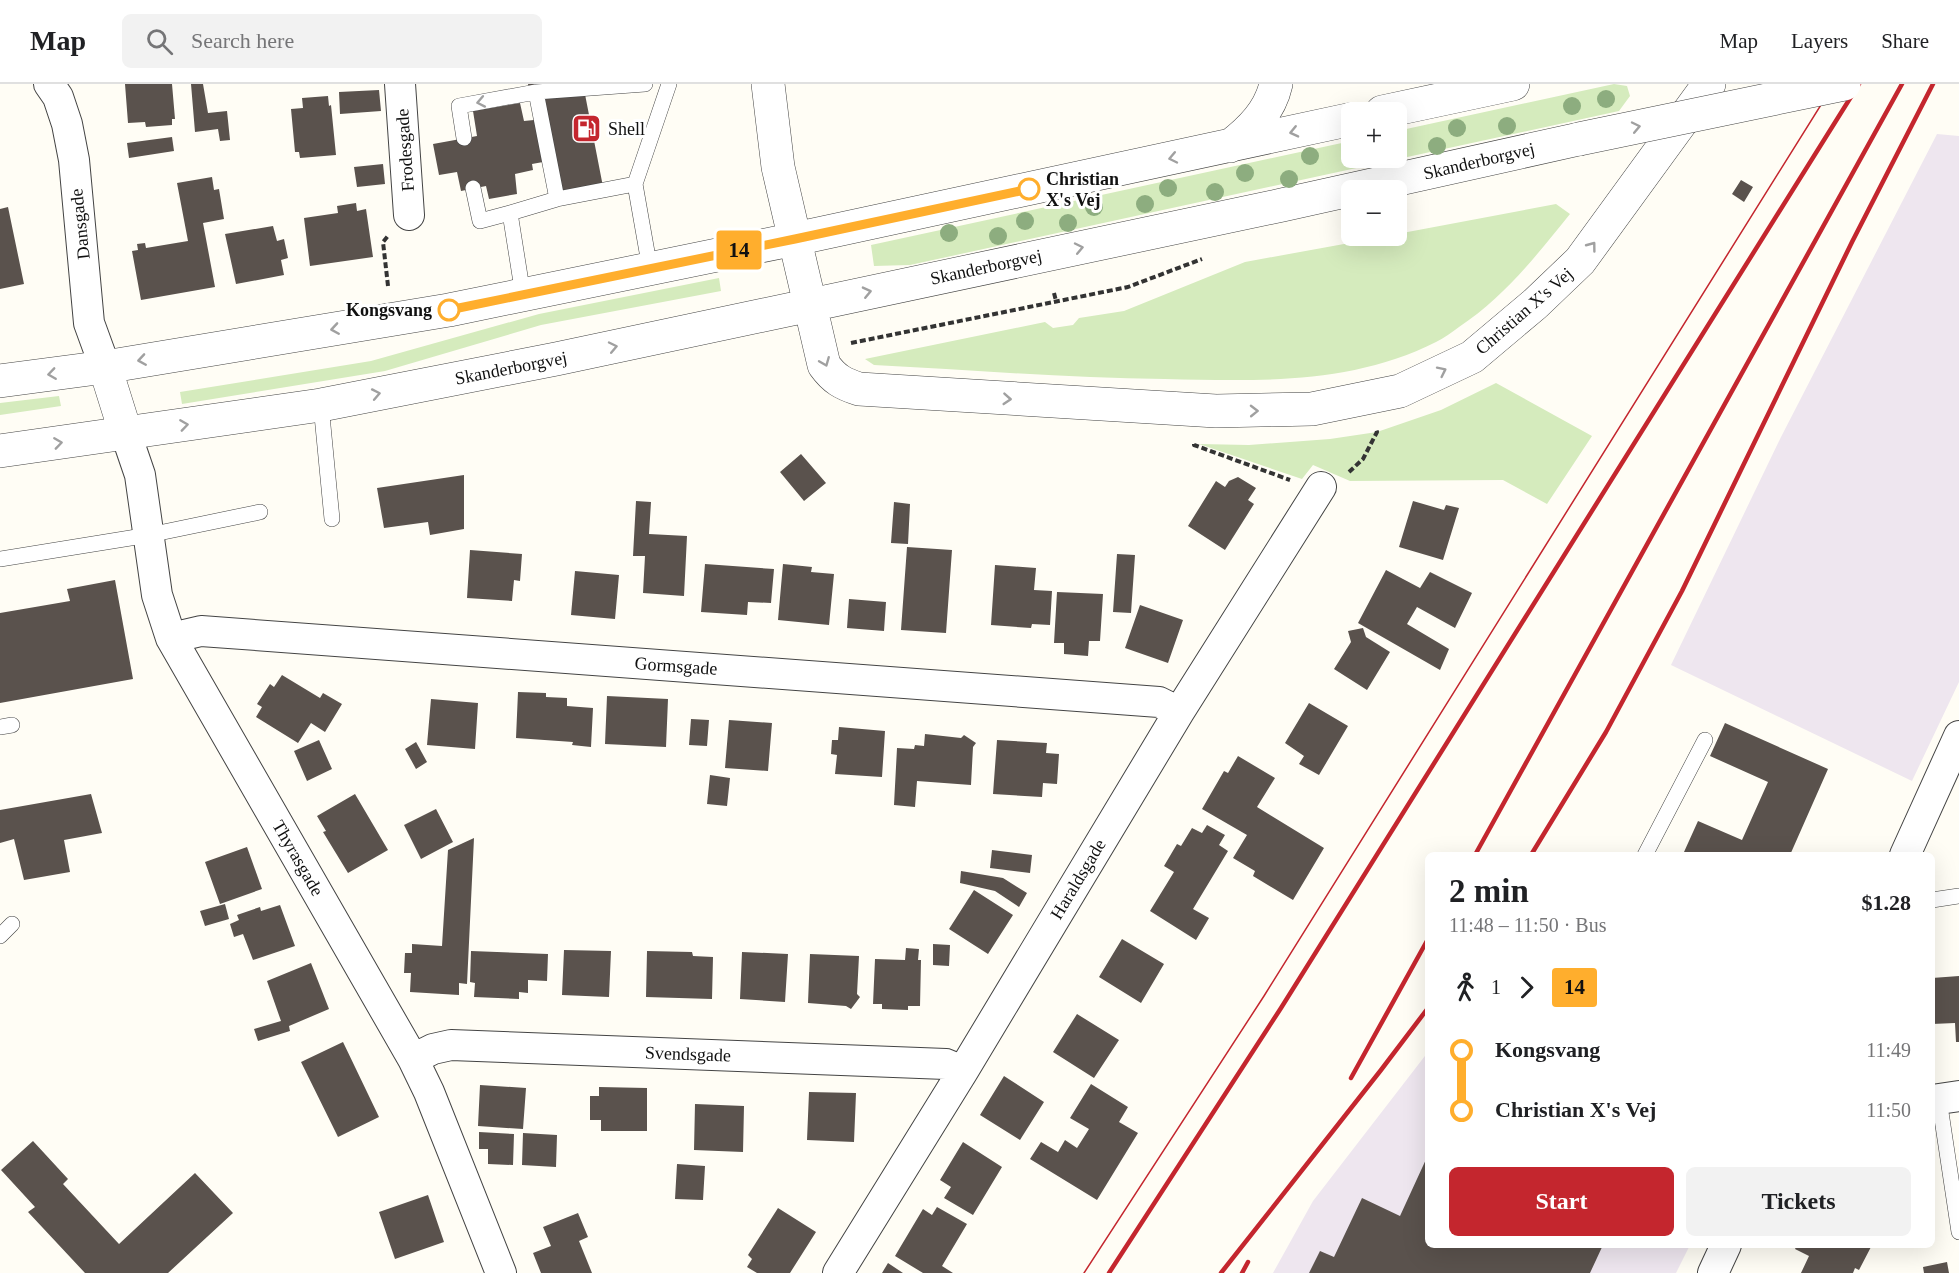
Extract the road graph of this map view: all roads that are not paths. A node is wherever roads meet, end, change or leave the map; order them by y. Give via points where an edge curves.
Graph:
1 (49, 84) edge
2 (400, 84) edge
3 (645, 84) edge
4 (669, 84) edge
5 (768, 84) edge
6 (1276, 84) edge
7 (1513, 84) edge
8 (1709, 84) edge
9 (1844, 84) edge
10 (536, 92) junction
11 (1407, 107) edge
12 (1341, 121) edge
13 (464, 138) dead end
14 (1230, 146) junction
15 (635, 184) junction
16 (473, 188) dead end
17 (557, 199) junction
18 (510, 213) junction
19 (409, 215) road end
20 (795, 239) junction
21 (650, 269) junction
22 (523, 295) junction
23 (810, 306) junction
24 (105, 366) junction
25 (0, 381) edge
26 (321, 405) junction
27 (126, 434) junction
28 (0, 451) edge
29 (1321, 487) road end
30 (260, 512) dead end
31 (332, 519) dead end
32 (149, 535) junction
33 (0, 559) edge
34 (171, 638) junction
35 (1179, 712) junction
36 (1959, 736) edge
37 (1705, 740) dead end
38 (1647, 852) edge
39 (1906, 852) edge
40 (1959, 896) edge
41 (1935, 900) edge
42 (12, 924) dead end
43 (0, 936) edge
44 (413, 1059) junction
45 (963, 1071) junction
46 (1943, 1098) edge
47 (1959, 1232) edge
48 (1725, 1248) edge
49 (501, 1273) edge
50 (838, 1273) edge
51 (1713, 1273) edge

1 - 24 street, Dansgade via 67,124 74,160 89,323
2 - 19 street, Frodesgade
3 - 10 lane
4 - 15 lane
5 - 20 street, Christian X's Vej via 778,167
6 - 14 street via 1269,105 1258,120
7 - 11 street
23 -> 8 street, Christian X's Vej via 824,365 844,385 860,389 1216,411 1312,409 1400,391 1472,357 1580,261
23 -> 9 street, Skanderborgvej, bridge
10 -> 13 lane via 459,106
10 - 17 lane
12 -> 14 street
14 -> 20 street
15 - 17 lane
15 - 21 lane
16 - 18 lane via 480,220
17 - 18 lane
18 - 22 lane
20 - 21 street
20 - 23 street, Christian X's Vej
21 - 22 street
22 -> 24 street
26 -> 23 street, Skanderborgvej
24 -> 25 street
24 - 27 street
27 -> 26 street, Skanderborgvej
26 - 31 lane
28 -> 27 street, Skanderborgvej
27 - 32 street, Thyrasgade via 140,475
29 - 35 street, Haraldsgade
30 - 32 lane
32 - 33 lane
32 - 34 street, Thyrasgade via 157,595
34 - 35 street, Gormsgade via 201,631 1124,699 1159,702
34 - 44 street, Thyrasgade
35 - 45 street, Haraldsgade
36 - 39 street
37 - 38 lane
40 - 41 lane
42 - 43 lane
44 - 45 street, Svendsgade via 451,1045 946,1064
44 - 49 street, Thyrasgade
45 - 50 street, Haraldsgade
46 - 47 lane
48 - 51 street

